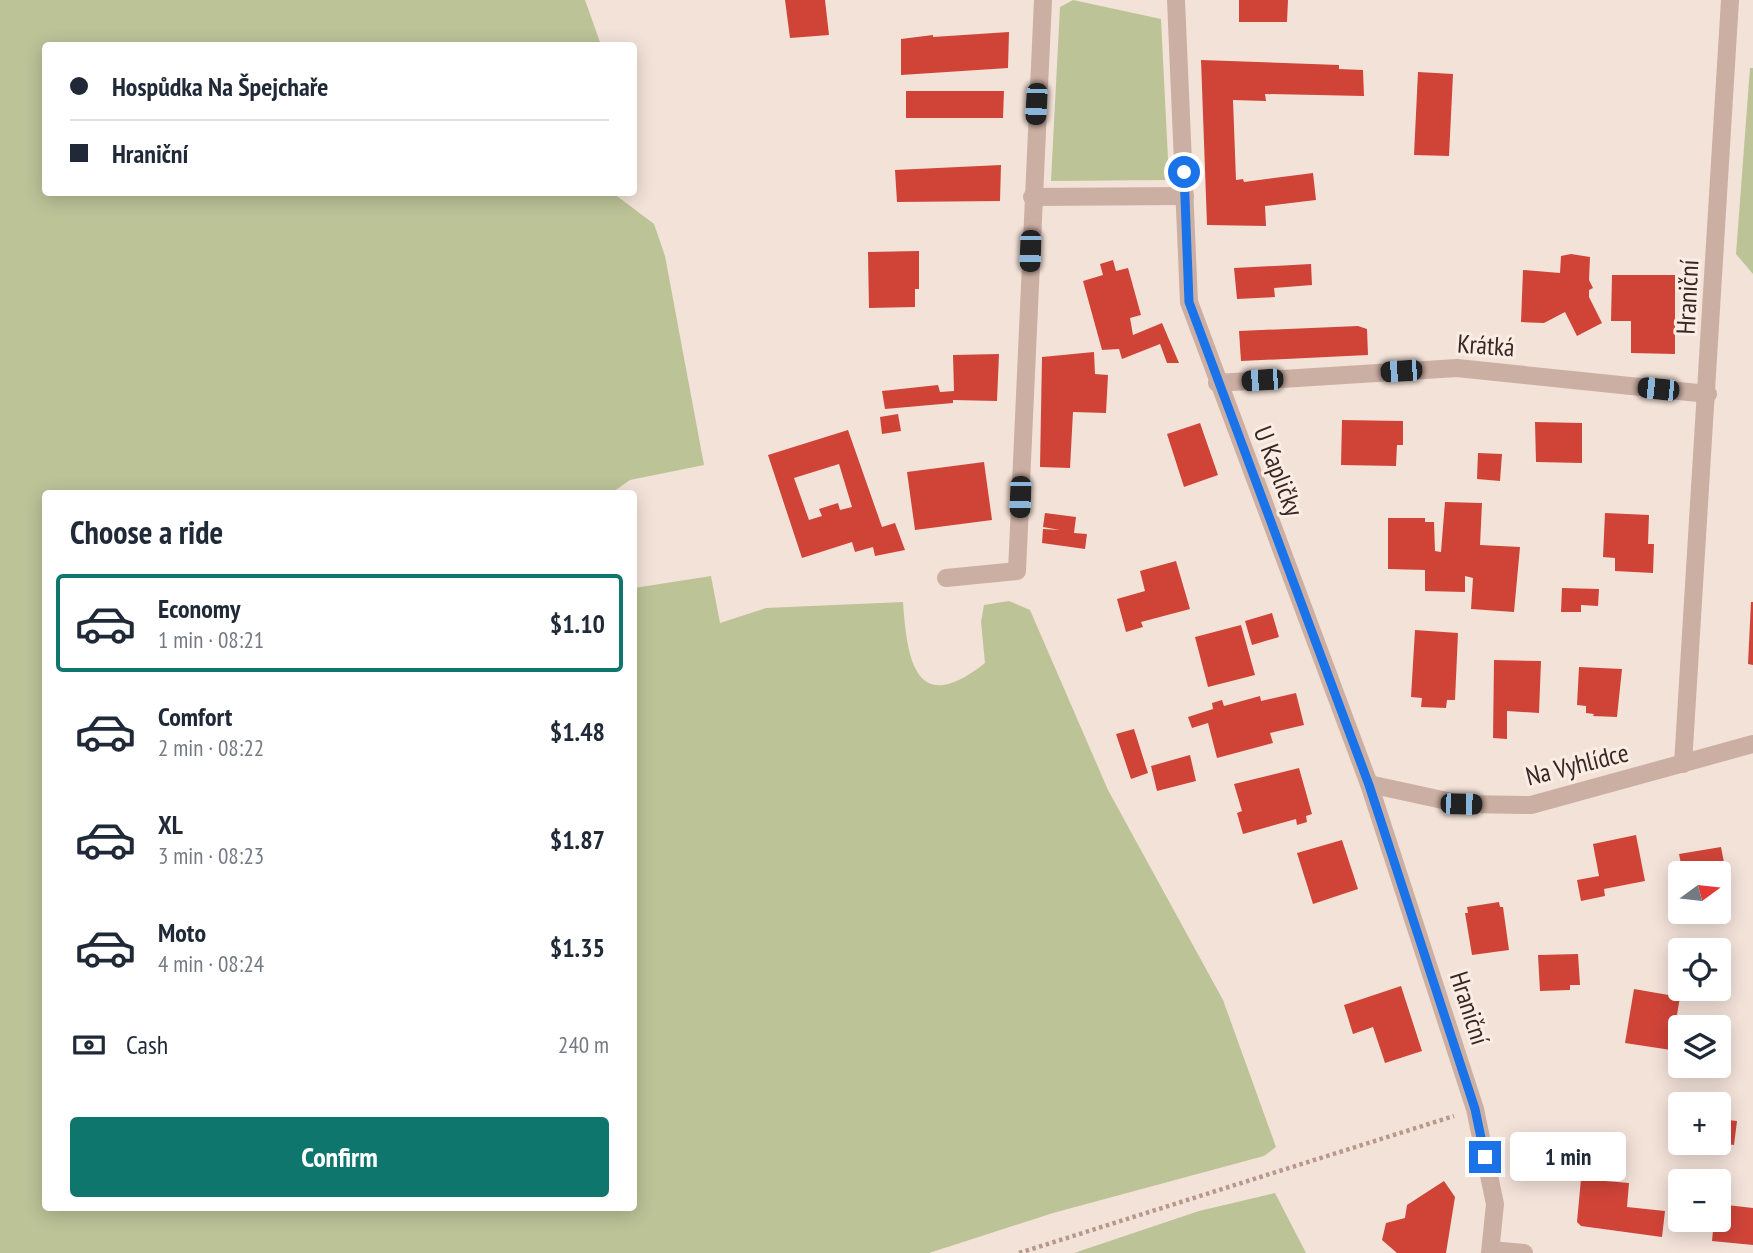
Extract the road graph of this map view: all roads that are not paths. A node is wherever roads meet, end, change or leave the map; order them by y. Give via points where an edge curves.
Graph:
1 (1043, 0) edge
2 (1176, 0) edge
3 (1730, 0) edge
4 (1185, 196) junction
5 (1032, 197) junction
6 (1217, 383) junction
7 (1708, 394) junction
8 (946, 578) dead end
9 (1753, 744) edge
10 (1684, 764) junction
11 (1369, 785) junction
12 (1490, 1252) edge
13 (1524, 1253) edge

1 - 5 street
2 - 4 street, U Kapličky
3 - 7 street, Hraniční
4 - 5 street
4 - 6 street, U Kapličky via 1189,302
5 - 8 street via 1017,571
6 - 7 street, Krátká via 1457,368
6 - 11 street, U Kapličky
7 - 10 street, Hraniční
9 - 10 street, Na Vyhlídce
10 - 11 street, Na Vyhlídce via 1531,805 1461,804
11 - 12 street, Hraniční via 1475,1109 1495,1204
12 - 13 street

